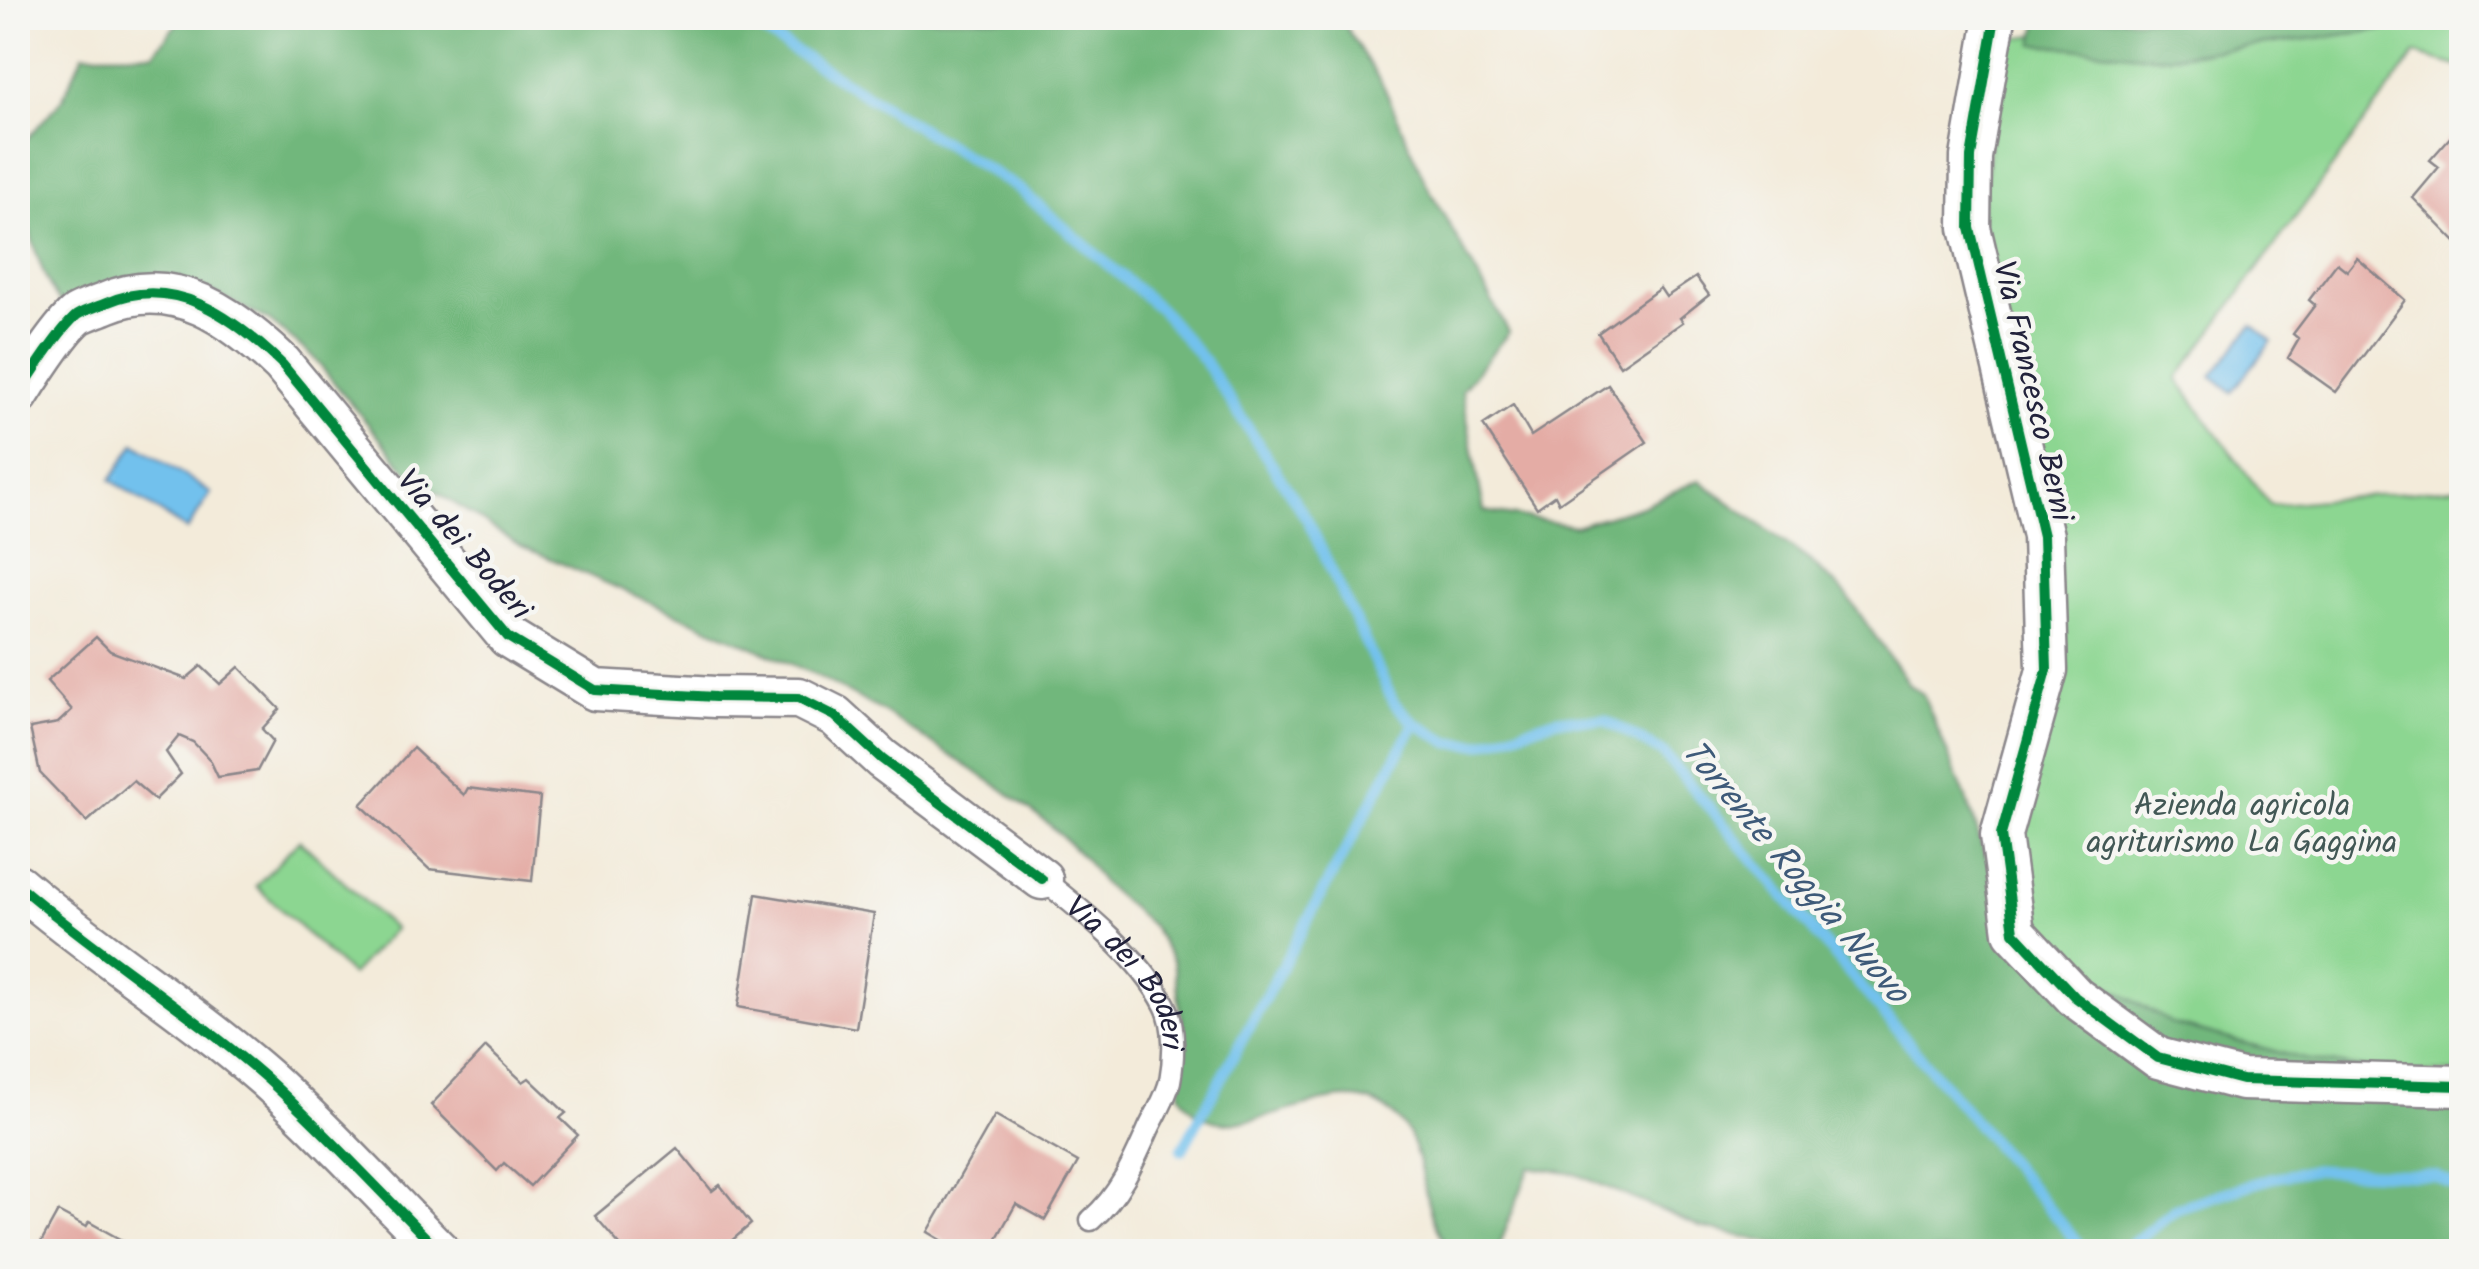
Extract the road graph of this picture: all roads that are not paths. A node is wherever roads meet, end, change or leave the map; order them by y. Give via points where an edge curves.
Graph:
1 (1995, 18) edge
2 (18, 396) edge
3 (1042, 880) joint
4 (18, 885) edge
5 (2462, 1086) edge
6 (1091, 1220) dead end
7 (440, 1252) edge

1 - 5 street, Via Francesco Berni via 1971,157 1970,228 2043,536 2047,670 2001,835 2014,932 2075,997 2158,1058 2242,1080
2 - 3 street, Via dei Boderi via 76,316 119,297 158,292 205,304 247,330 282,364 508,637 596,690 799,698 834,716
3 - 6 lane, Via dei Boderi via 1127,954 1166,1006 1173,1038 1169,1083 1130,1172
4 - 7 street via 266,1079

